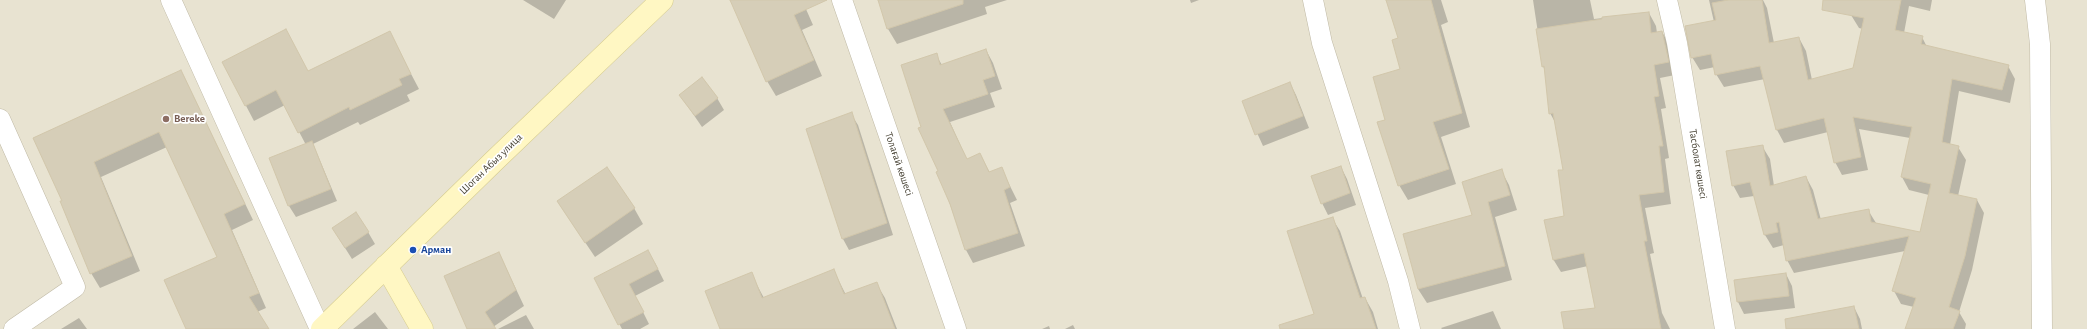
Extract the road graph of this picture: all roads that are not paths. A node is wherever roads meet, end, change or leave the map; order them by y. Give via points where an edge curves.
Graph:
1 (171, 0) edge
2 (662, 0) edge
3 (842, 0) edge
4 (1313, 0) edge
5 (1667, 0) edge
6 (2035, 0) edge
7 (0, 119) edge
8 (386, 266) junction
9 (14, 329) edge
10 (321, 329) edge
11 (422, 329) edge
12 (956, 329) edge
13 (1410, 329) edge
14 (1725, 329) edge
15 (2042, 329) edge

1 - 10 street
2 - 8 street, Шоган Абыз улица
3 - 12 street, Толағай көшесі
4 - 13 street via 1322,43 1398,281
5 - 14 street, Тасболат көшесі via 1677,43
6 - 15 street via 2040,44
7 - 9 street via 75,286
8 - 10 street, Шоган Абыз улица
8 - 11 street

